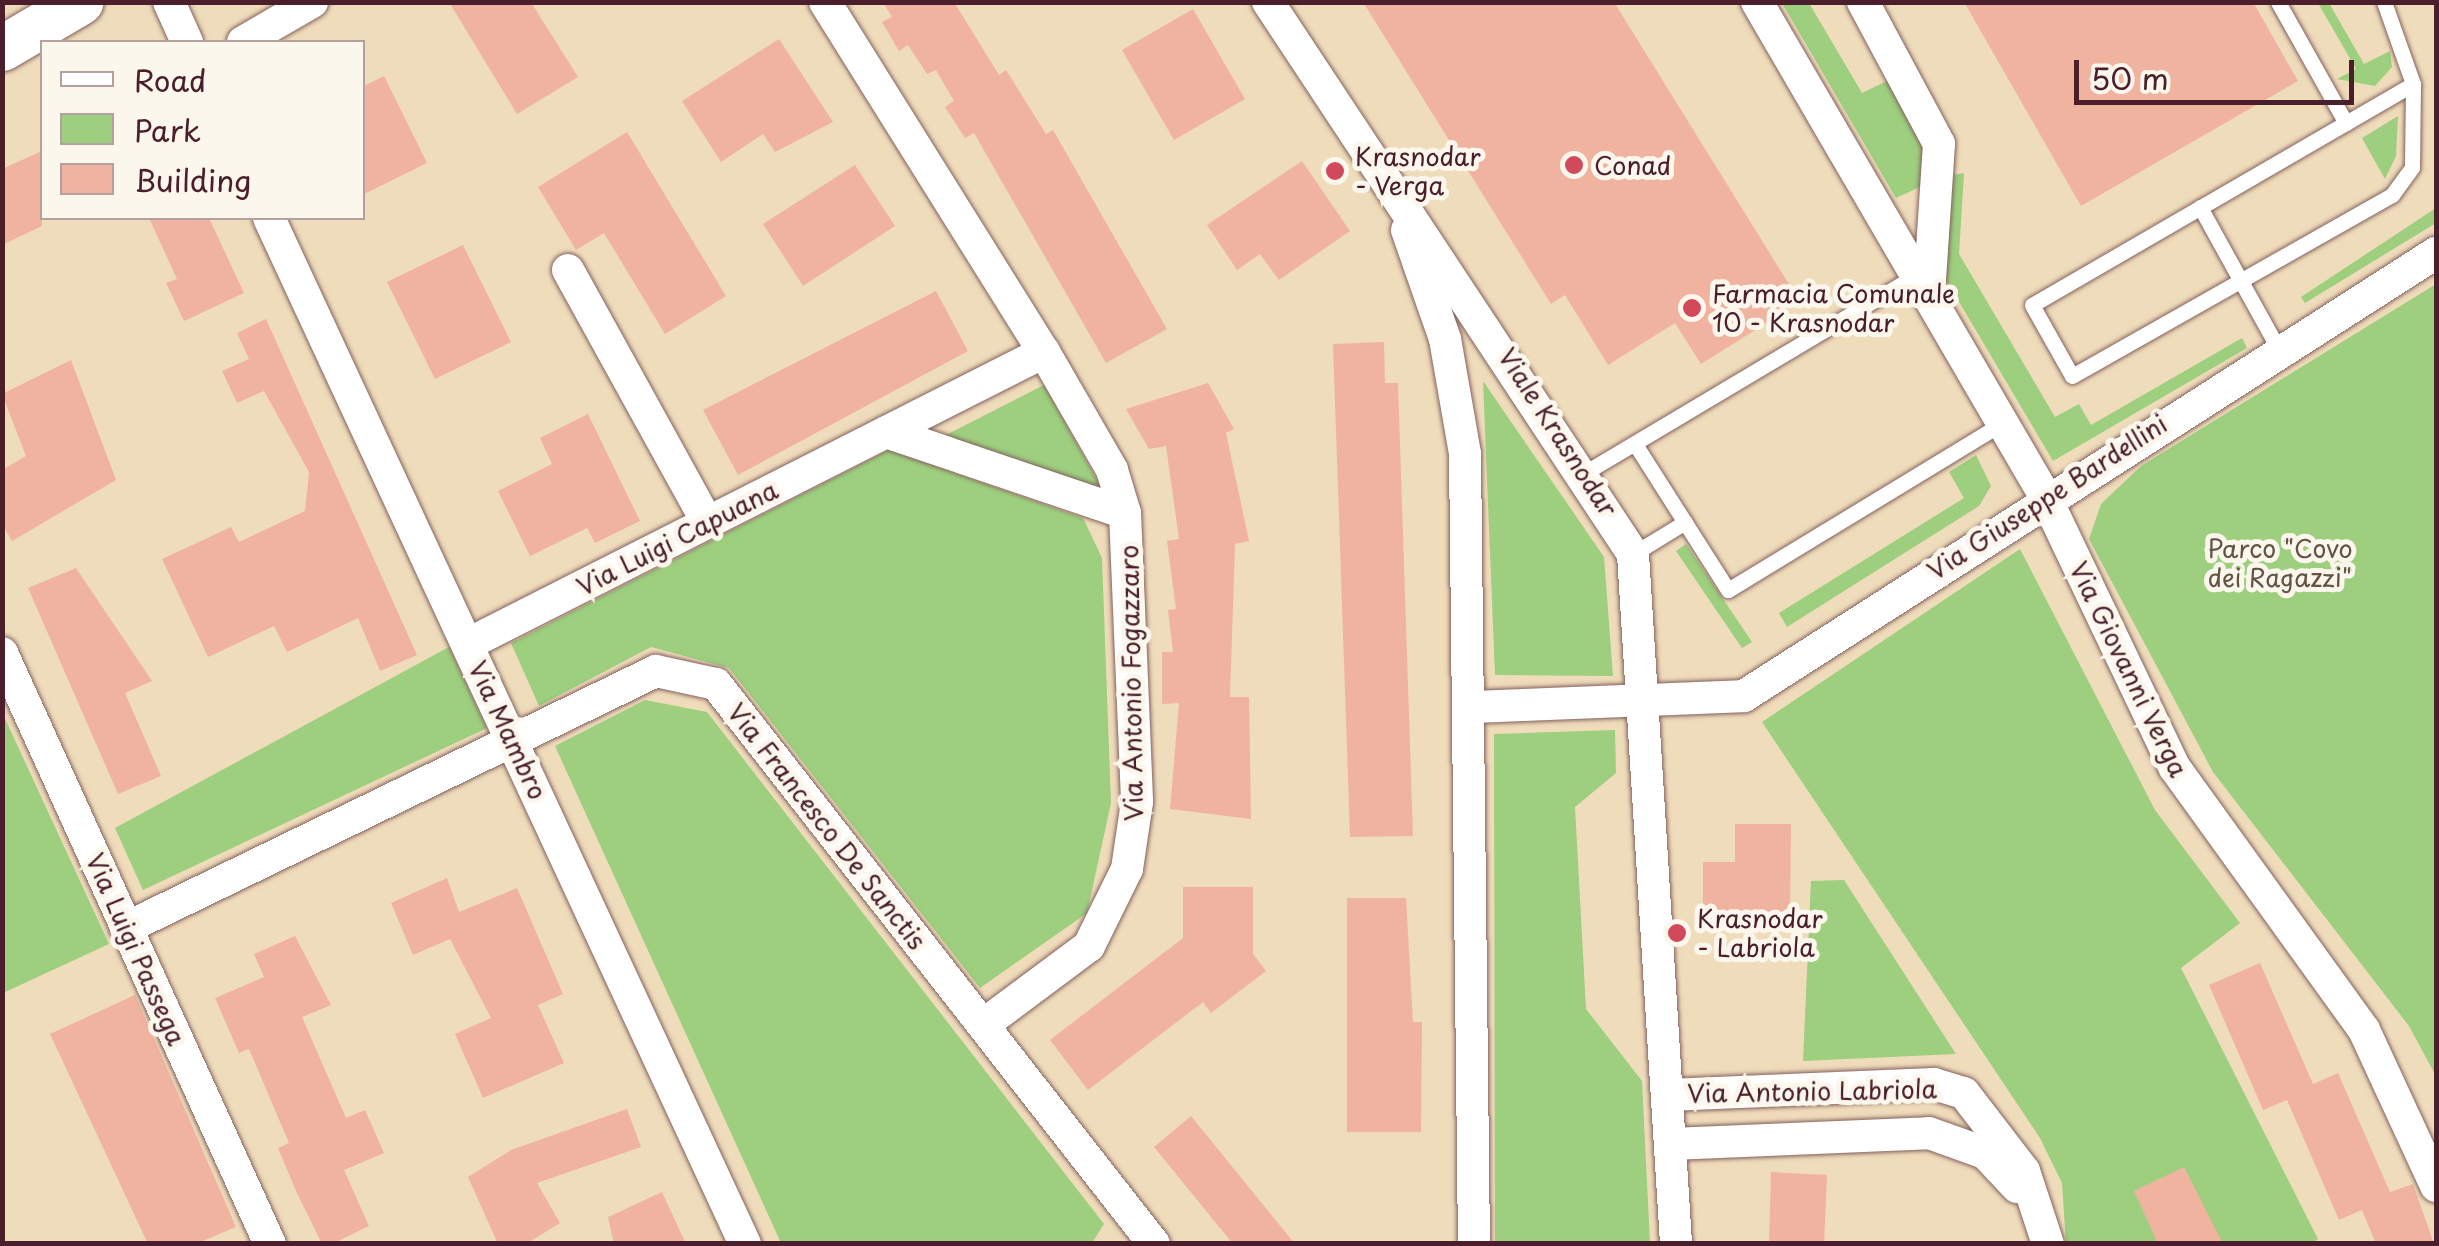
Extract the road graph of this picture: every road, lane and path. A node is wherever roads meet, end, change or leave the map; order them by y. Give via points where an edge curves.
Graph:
1 (80, 2) edge
2 (169, 2) edge
3 (312, 2) edge
4 (825, 2) edge
5 (1268, 2) edge
6 (1757, 2) edge
7 (1862, 2) edge
8 (2278, 2) edge
9 (2384, 2) edge
10 (186, 40) edge
11 (246, 40) edge
12 (2, 48) edge
13 (2412, 84) junction
14 (2346, 123) junction
15 (1392, 188) junction
16 (2200, 207) junction
17 (270, 220) edge
18 (2436, 253) edge
19 (568, 270) dead end
20 (2240, 281) junction
21 (1922, 286) junction
22 (2279, 350) junction
23 (1044, 352) junction
24 (2002, 423) junction
25 (886, 432) junction
26 (1635, 444) junction
27 (1586, 472) junction
28 (2044, 496) junction
29 (1126, 513) junction
30 (707, 522) junction
31 (1686, 522) junction
32 (1633, 554) junction
33 (468, 644) junction
34 (2, 653) edge
35 (1648, 706) junction
36 (1471, 707) junction
37 (512, 738) junction
38 (126, 928) junction
39 (983, 1024) junction
40 (1668, 1095) junction
41 (1671, 1144) junction
42 (2436, 1186) edge
43 (1140, 1238) edge
44 (2048, 1241) edge
45 (270, 1244) edge
46 (745, 1244) edge
47 (1474, 1244) edge
48 (1676, 1244) edge

1 - 12 street
2 - 10 street
3 - 11 street
4 - 23 street, Via Antonio Fogazzaro
5 - 15 street, Viale Krasnodar
6 - 21 street, Via Giovanni Verga
7 - 21 street via 1939,144
8 - 14 lane
9 - 13 lane
13 - 14 lane
13 - 20 lane via 2412,166 2392,196
14 - 16 lane
15 - 27 street, Viale Krasnodar
15 - 36 street, Viale Krasnodar via 1459,394
16 - 20 lane
16 - 20 lane via 2032,306 2072,376
17 - 33 street, Via Mambro
18 - 22 street, Via Giuseppe Bardellini
19 - 30 street
20 - 22 lane
21 - 24 street, Via Giovanni Verga
21 - 26 lane
22 - 28 street, Via Giuseppe Bardellini
23 - 25 street, Via Luigi Capuana
23 - 29 street, Via Antonio Fogazzaro via 1112,470
24 - 28 street, Via Giovanni Verga
24 - 31 lane via 1728,590
25 - 29 street
25 - 30 street, Via Luigi Capuana
26 - 27 lane
26 - 31 lane
27 - 32 street, Viale Krasnodar
28 - 35 street, Via Giuseppe Bardellini via 1744,696
28 - 42 street, Via Giovanni Verga via 2176,768 2364,1030
29 - 39 street, Via Antonio Fogazzaro via 1137,802 1127,868 1089,946
30 - 33 street, Via Luigi Capuana
31 - 32 lane
32 - 35 street, Viale Krasnodar
33 - 37 street, Via Mambro
34 - 38 street, Via Luigi Passega
35 - 36 street
35 - 40 street, Viale Krasnodar
36 - 47 street, Viale Krasnodar
37 - 38 street, Via Francesco De Sanctis
37 - 39 street, Via Francesco De Sanctis via 656,671 716,684
37 - 46 street, Via Mambro
38 - 45 street, Via Luigi Passega
39 - 43 street, Via Francesco De Sanctis
40 - 41 street, Viale Krasnodar
40 - 44 street, Via Antonio Labriola via 1951,1088 1997,1125
41 - 44 street, Via Antonio Labriola via 1947,1136 2000,1166
41 - 48 street, Viale Krasnodar

